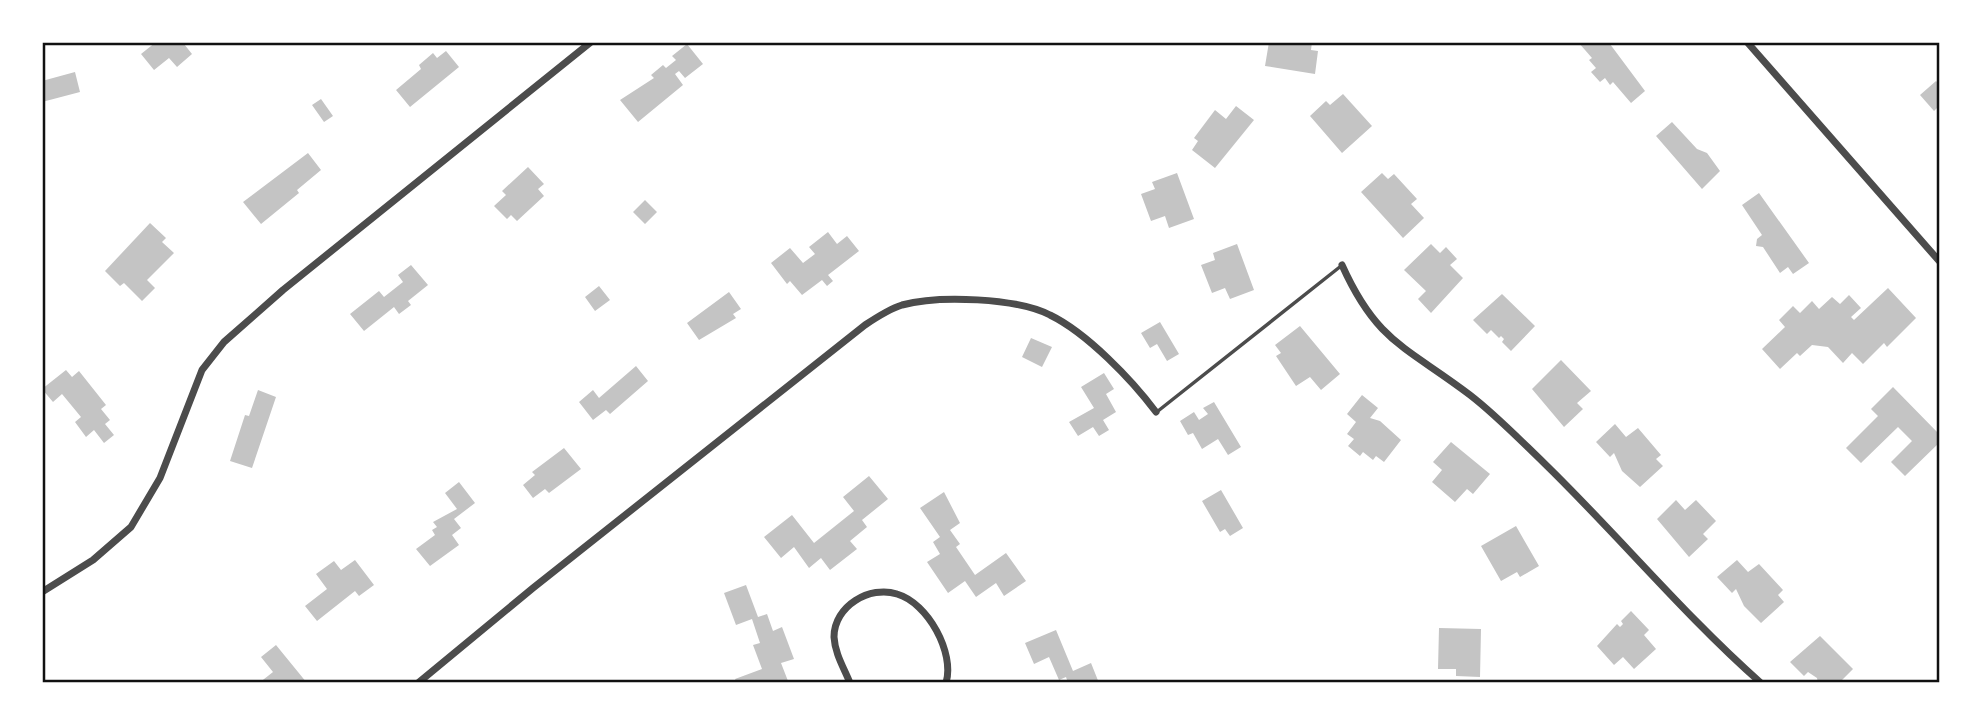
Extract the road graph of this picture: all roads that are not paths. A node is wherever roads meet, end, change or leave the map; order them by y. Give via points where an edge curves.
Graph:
1 (591, 42) edge
2 (1747, 42) edge
3 (1940, 262) edge
4 (1342, 265) joint
5 (1156, 412) joint
6 (42, 592) edge
7 (418, 683) edge
8 (849, 683) edge
9 (946, 683) edge
10 (1761, 683) edge

1 - 6 street via 224,342 202,370 160,478 131,527 93,561
2 - 3 street
4 - 5 lane
4 - 10 street via 1382,332 1473,398 1540,459
5 - 7 street via 1135,386 1048,314 1016,305 965,301 929,301 894,308 854,334
8 - 9 street via 835,647 838,620 854,601 887,592 903,596 924,615 946,651

